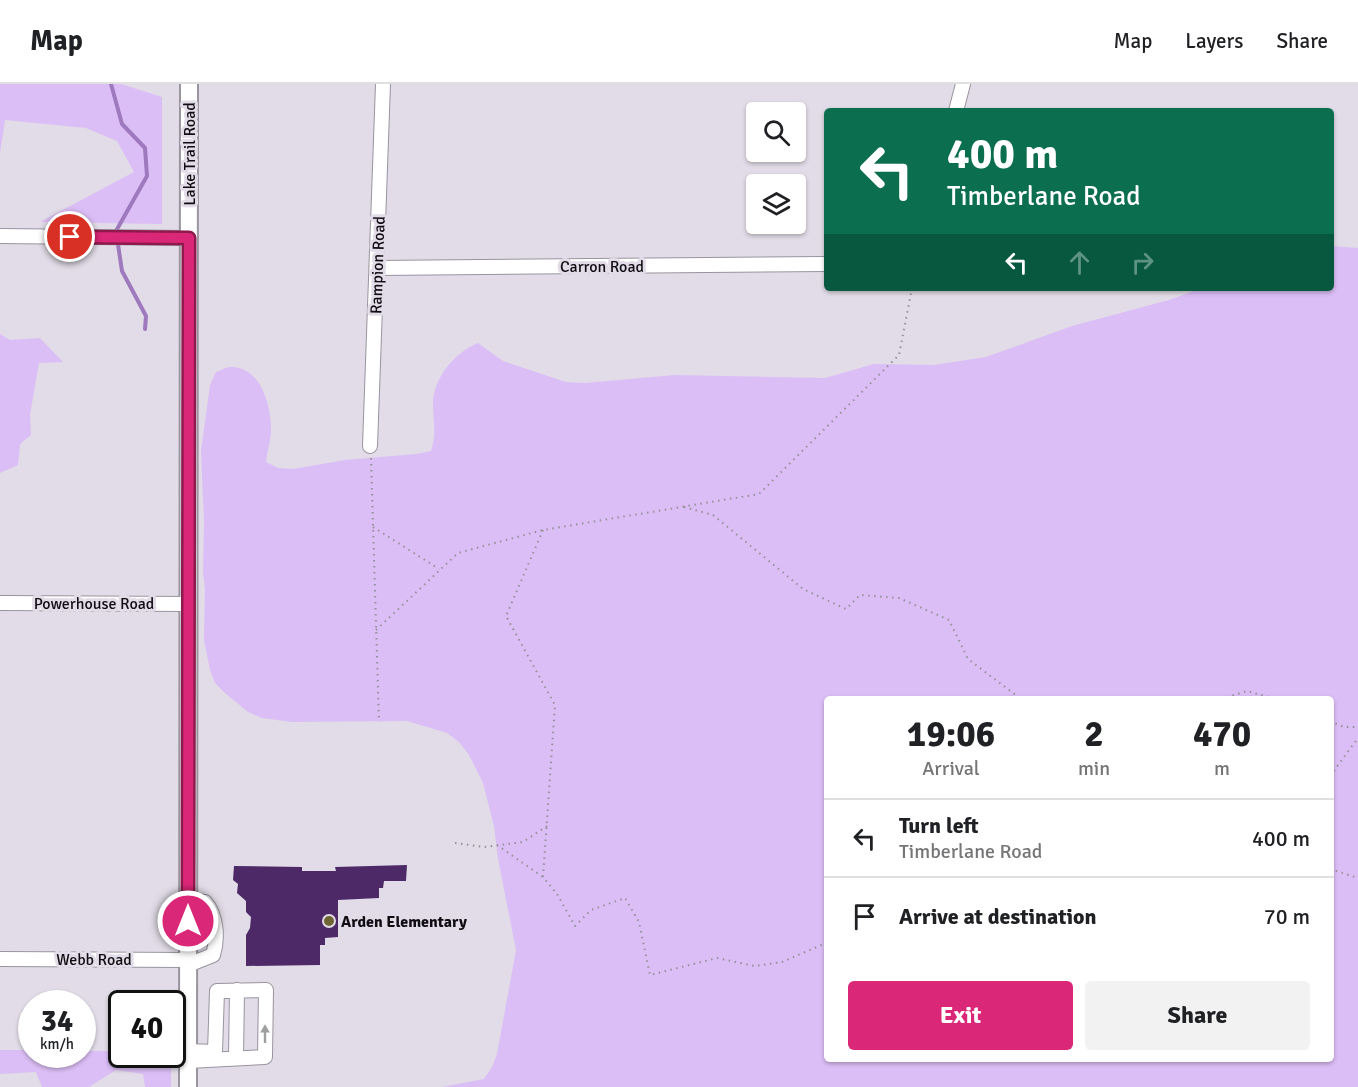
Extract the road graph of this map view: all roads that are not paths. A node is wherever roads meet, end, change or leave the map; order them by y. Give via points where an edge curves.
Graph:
1 (189, 84) edge
2 (383, 84) edge
3 (963, 84) edge
4 (957, 108) edge
5 (0, 236) edge
6 (189, 238) junction
7 (824, 264) edge
8 (376, 268) junction
9 (370, 446) road end
10 (0, 603) edge
11 (188, 604) junction
12 (188, 901) junction
13 (0, 959) edge
14 (188, 962) junction
15 (237, 990) junction
16 (188, 1056) junction
17 (236, 1058) junction
18 (188, 1087) edge

1 - 6 street, Lake Trail Road
2 - 8 street, Rampion Road
3 - 4 street
5 - 6 street
6 - 11 street, Lake Trail Road
7 - 8 street, Carron Road
8 - 9 street, Rampion Road
10 - 11 street, Powerhouse Road
11 - 12 street, Lake Trail Road
12 - 14 street, Lake Trail Road
12 - 14 street via 205,902 212,909 217,941 213,955
13 - 14 street, Webb Road
14 - 16 street, Lake Trail Road
15 - 16 street via 217,991 215,1052
15 - 17 street
17 -> 15 street via 265,1057 266,990
16 - 17 street
16 - 18 street, Lake Trail Road

